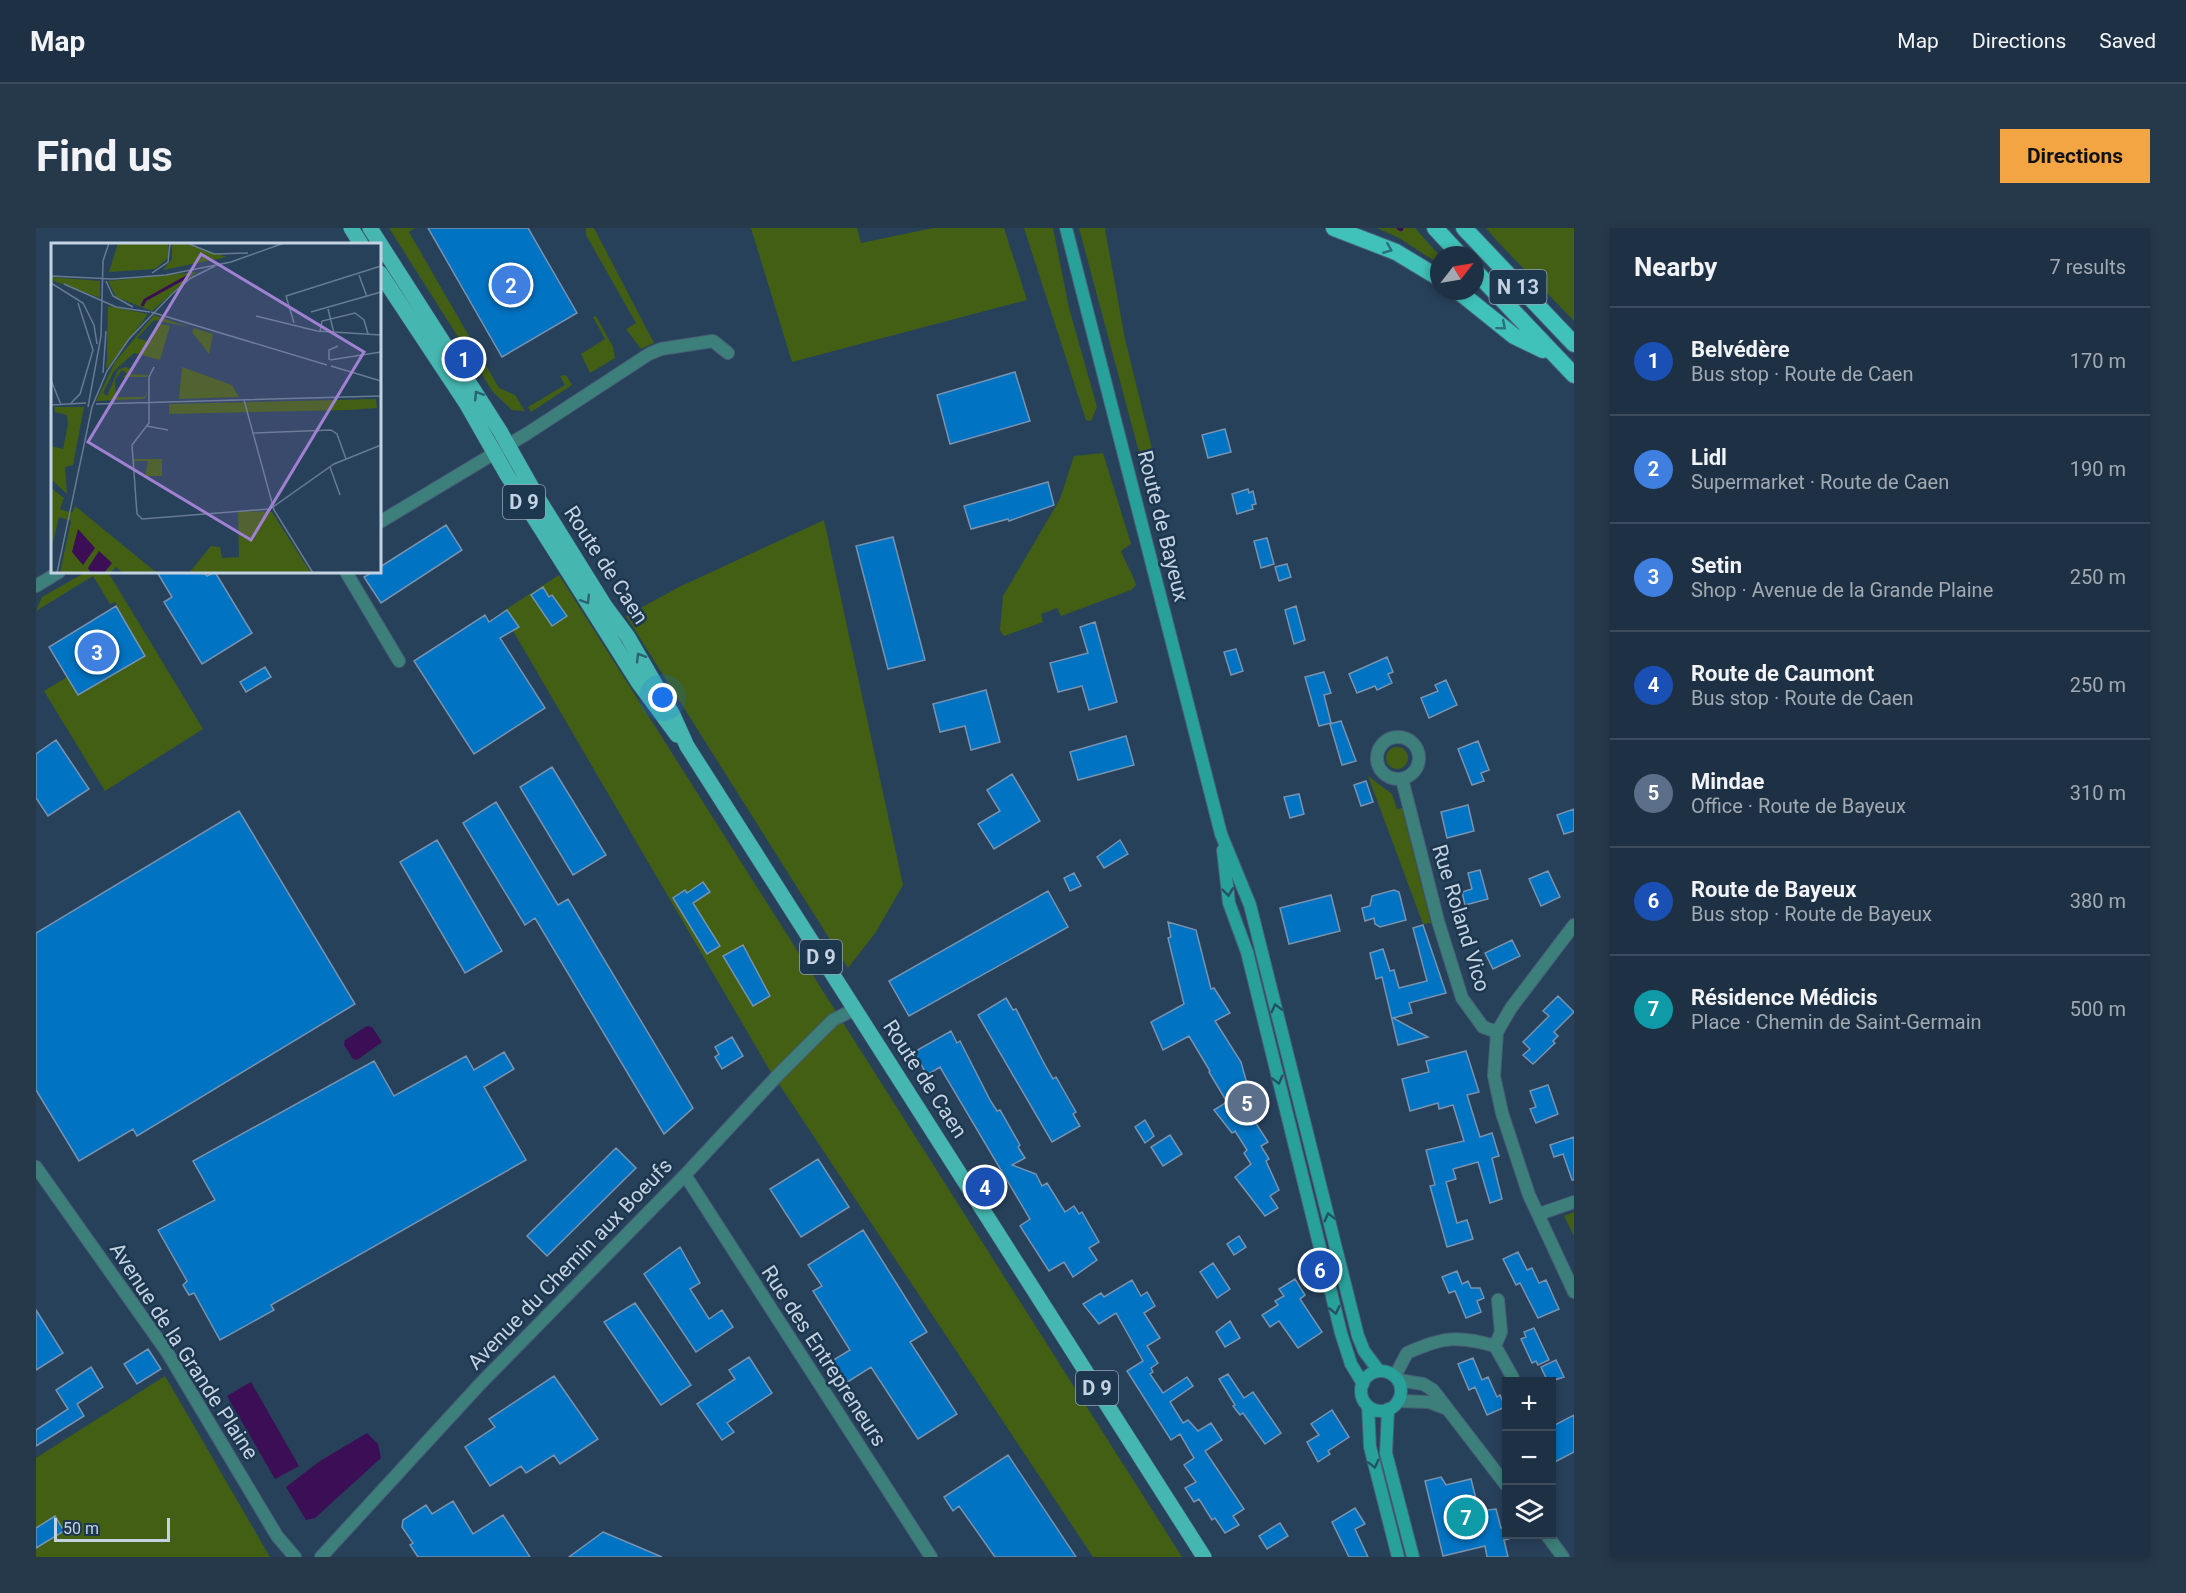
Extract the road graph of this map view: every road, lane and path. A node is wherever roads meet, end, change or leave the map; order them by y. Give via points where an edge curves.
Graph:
1 (351, 228) edge
2 (370, 228) edge
3 (1066, 228) edge
4 (1334, 228) edge
5 (1435, 228) edge
6 (1464, 228) edge
7 (360, 243) edge
8 (380, 243) edge
9 (381, 245) edge
10 (1452, 246) edge
11 (1430, 273) edge
12 (381, 275) edge
13 (1484, 281) edge
14 (1469, 300) edge
15 (1574, 344) edge
16 (1551, 353) junction
17 (728, 354) dead end
18 (1574, 375) edge
19 (501, 449) junction
20 (381, 521) edge
21 (57, 573) edge
22 (347, 573) edge
23 (36, 586) edge
24 (399, 661) dead end
25 (1402, 779) dead end
26 (1221, 834) junction
27 (1574, 925) edge
28 (855, 1009) junction
29 (1497, 1032) junction
30 (36, 1167) edge
31 (685, 1175) junction
32 (1574, 1202) edge
33 (1539, 1214) junction
34 (1574, 1292) edge
35 (1498, 1300) dead end
36 (1495, 1346) junction
37 (1379, 1371) junction
38 (1512, 1377) edge
39 (1396, 1378) junction
40 (1363, 1383) junction
41 (1393, 1405) junction
42 (1368, 1406) junction
43 (1448, 1410) junction
44 (1502, 1480) edge
45 (1550, 1539) edge
46 (295, 1557) edge
47 (321, 1557) edge
48 (931, 1557) edge
49 (1204, 1557) edge
50 (1398, 1557) edge
51 (1413, 1557) edge
52 (1563, 1557) edge

1 - 7 main road
8 -> 2 main road, Route de Caen / D 9
3 - 26 main road, Route de Bayeux
4 -> 11 highway via 1396,252
5 - 10 highway
6 - 15 highway, N 13
19 -> 9 main road, Route de Caen / D 9 via 500,431
12 - 19 main road, Route de Caen / D 9
13 - 16 highway, N 13
14 -> 16 highway via 1514,336
16 - 18 highway
17 - 19 street via 712,341 649,354
19 - 20 street
19 - 28 main road, Route de Caen / D 9 via 528,508 664,721 687,746
21 - 23 street
22 - 24 street
25 - 29 street, Rue Roland Vico via 1462,998 1483,1027
37 -> 26 main road, Route de Bayeux via 1358,1336 1251,905
26 -> 40 main road, Route de Bayeux via 1229,903 1247,952 1341,1333 1351,1364
27 - 29 street
28 - 31 street, Avenue du Chemin aux Boeufs via 833,1020
28 - 49 main road, Route de Caen / D 9
29 - 33 street via 1496,1092
30 - 46 street, Avenue de la Grande Plaine via 167,1352 277,1536
31 - 47 street, Avenue du Chemin aux Boeufs via 481,1383
31 - 48 street, Rue des Entrepreneurs
32 - 33 street
33 - 34 street
35 - 36 street via 1501,1332
36 - 38 street
36 - 39 street via 1454,1337 1436,1340 1407,1353
37 - 39 main road
37 - 40 main road
39 - 41 main road via 1401,1391
39 - 43 street via 1428,1387
40 - 42 main road via 1363,1398
41 - 42 main road via 1378,1410
41 - 43 street via 1429,1402
41 - 51 main road via 1386,1453
42 -> 50 main road via 1370,1447
43 - 44 street
45 - 52 street

